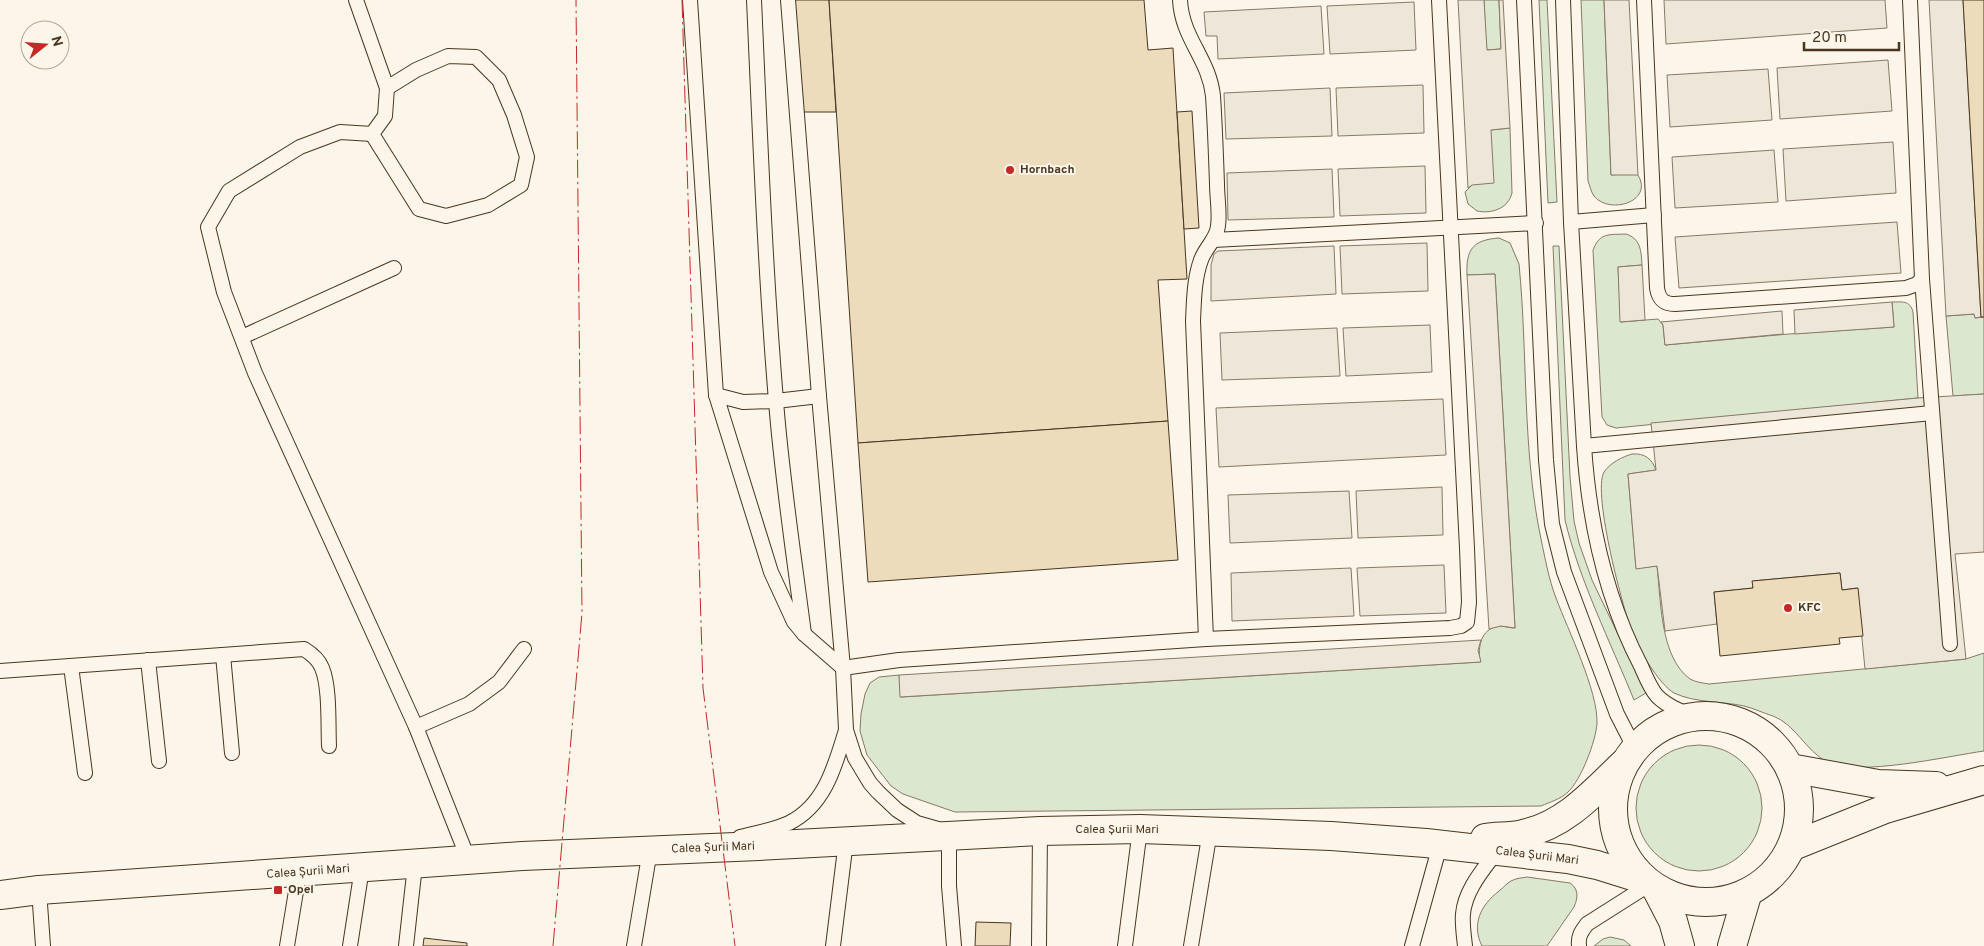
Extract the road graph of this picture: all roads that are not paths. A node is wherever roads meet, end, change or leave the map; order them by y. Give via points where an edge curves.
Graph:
1 (356, 0) edge
2 (690, 0) edge
3 (754, 0) edge
4 (788, 0) edge
5 (1180, 0) edge
6 (1439, 0) edge
7 (1524, 0) edge
8 (1563, 0) edge
9 (1644, 0) edge
10 (1910, 0) edge
11 (387, 88) junction
12 (372, 134) junction
13 (1654, 216) junction
14 (1571, 222) junction
15 (1536, 223) junction
16 (1450, 227) junction
17 (1214, 240) junction
18 (394, 268) dead end
19 (1922, 279) junction
20 (242, 336) junction
21 (716, 394) junction
22 (819, 396) junction
23 (776, 401) junction
24 (1932, 413) junction
25 (1584, 446) junction
26 (804, 634) junction
27 (1206, 639) junction
28 (1950, 644) dead end
29 (524, 649) dead end
30 (223, 654) junction
31 (148, 660) junction
32 (71, 666) junction
33 (843, 668) junction
34 (0, 671) edge
35 (1693, 716) junction
36 (416, 727) junction
37 (846, 730) junction
38 (329, 746) dead end
39 (232, 753) dead end
40 (1631, 754) junction
41 (159, 761) dead end
42 (1790, 768) junction
43 (85, 773) dead end
44 (1972, 783) edge
45 (1140, 830) junction
46 (1040, 831) junction
47 (1210, 831) junction
48 (954, 836) junction
49 (846, 841) junction
50 (1433, 844) junction
51 (1793, 846) junction
52 (703, 848) junction
53 (650, 850) junction
54 (1497, 851) junction
55 (469, 861) junction
56 (415, 865) junction
57 (362, 868) junction
58 (299, 873) junction
59 (1651, 885) junction
60 (38, 890) junction
61 (0, 894) edge
62 (1747, 894) junction
63 (43, 946) edge
64 (287, 946) edge
65 (350, 946) edge
66 (406, 946) edge
67 (634, 946) edge
68 (833, 946) edge
69 (954, 946) edge
70 (1039, 946) edge
71 (1126, 946) edge
72 (1191, 946) edge
73 (1412, 946) edge
74 (1464, 946) edge
75 (1579, 946) edge
76 (1680, 946) edge
77 (1732, 946) edge

1 - 11 lane
2 - 21 lane
3 - 23 lane
4 - 22 lane
5 - 17 lane via 1185,29 1206,66 1213,95 1218,227
6 - 16 lane
7 - 15 lane
8 - 14 lane
9 - 13 lane
10 - 19 lane
11 - 12 lane via 385,116
11 - 12 lane via 448,56 476,57 499,80 514,115 527,157 521,185 488,205 446,216 419,209
12 - 20 lane via 340,132 300,147 229,191 208,227 224,292
13 - 14 lane
13 - 19 lane via 1657,288 1659,297 1668,304 1906,288
14 - 25 lane
15 - 16 lane
15 - 40 lane via 1546,460 1552,524 1575,604
16 - 17 lane
16 - 27 lane via 1468,548 1467,622 1450,628
17 - 27 lane via 1201,261 1193,321
18 - 20 lane
19 - 24 lane
20 - 36 lane via 255,373
21 - 23 lane via 744,402
21 - 26 lane via 771,572 794,622
22 - 23 lane
22 - 33 lane
23 - 26 lane
24 - 25 lane
24 - 28 lane
25 - 35 lane via 1595,535 1618,614 1656,695 1673,708
26 - 33 lane
27 - 33 lane via 899,660
29 - 36 lane via 499,682 469,704
30 - 31 lane
30 - 38 lane via 304,648 313,655 322,667 325,680
30 - 39 lane
31 - 32 lane
31 - 41 lane
32 - 34 lane
32 - 43 lane
33 - 37 lane
35 - 40 main road, Calea Șurii Mari via 1658,729
35 - 42 main road, Calea Șurii Mari via 1722,717 1750,726 1773,744
36 - 55 lane
37 - 48 lane via 855,758 882,796 917,822
37 - 52 lane via 827,786 812,806 788,823
40 - 50 main road, Calea Șurii Mari via 1587,800 1558,822 1523,834
40 - 59 main road via 1615,791 1614,824 1624,854
42 - 44 main road via 1878,784
42 - 51 main road via 1800,807
44 - 51 main road via 1885,809
45 - 46 main road, Calea Șurii Mari
45 - 47 main road, Calea Șurii Mari
45 - 71 lane
46 - 48 main road, Calea Șurii Mari
46 - 70 lane
47 - 50 main road, Calea Șurii Mari
47 - 72 lane
48 - 49 main road, Calea Șurii Mari
48 - 69 lane via 949,886
49 - 52 main road, Calea Șurii Mari
49 - 68 lane
50 - 54 main road, Calea Șurii Mari
50 - 73 lane
51 - 62 main road, Calea Șurii Mari via 1775,874
52 - 53 main road, Calea Șurii Mari
53 - 55 main road, Calea Șurii Mari
53 - 67 lane
54 - 59 main road, Calea Șurii Mari via 1597,865
54 - 74 lane via 1465,902
55 - 56 main road, Calea Șurii Mari
56 - 57 main road, Calea Șurii Mari
56 - 66 lane
57 - 58 main road, Calea Șurii Mari
57 - 65 lane
58 - 60 main road, Calea Șurii Mari
58 - 64 lane
59 - 62 main road, Calea Șurii Mari via 1686,901 1717,903
59 - 75 lane via 1587,924 1578,938
59 - 76 main road via 1673,921
60 - 61 main road, Calea Șurii Mari
60 - 63 lane
62 - 77 main road

